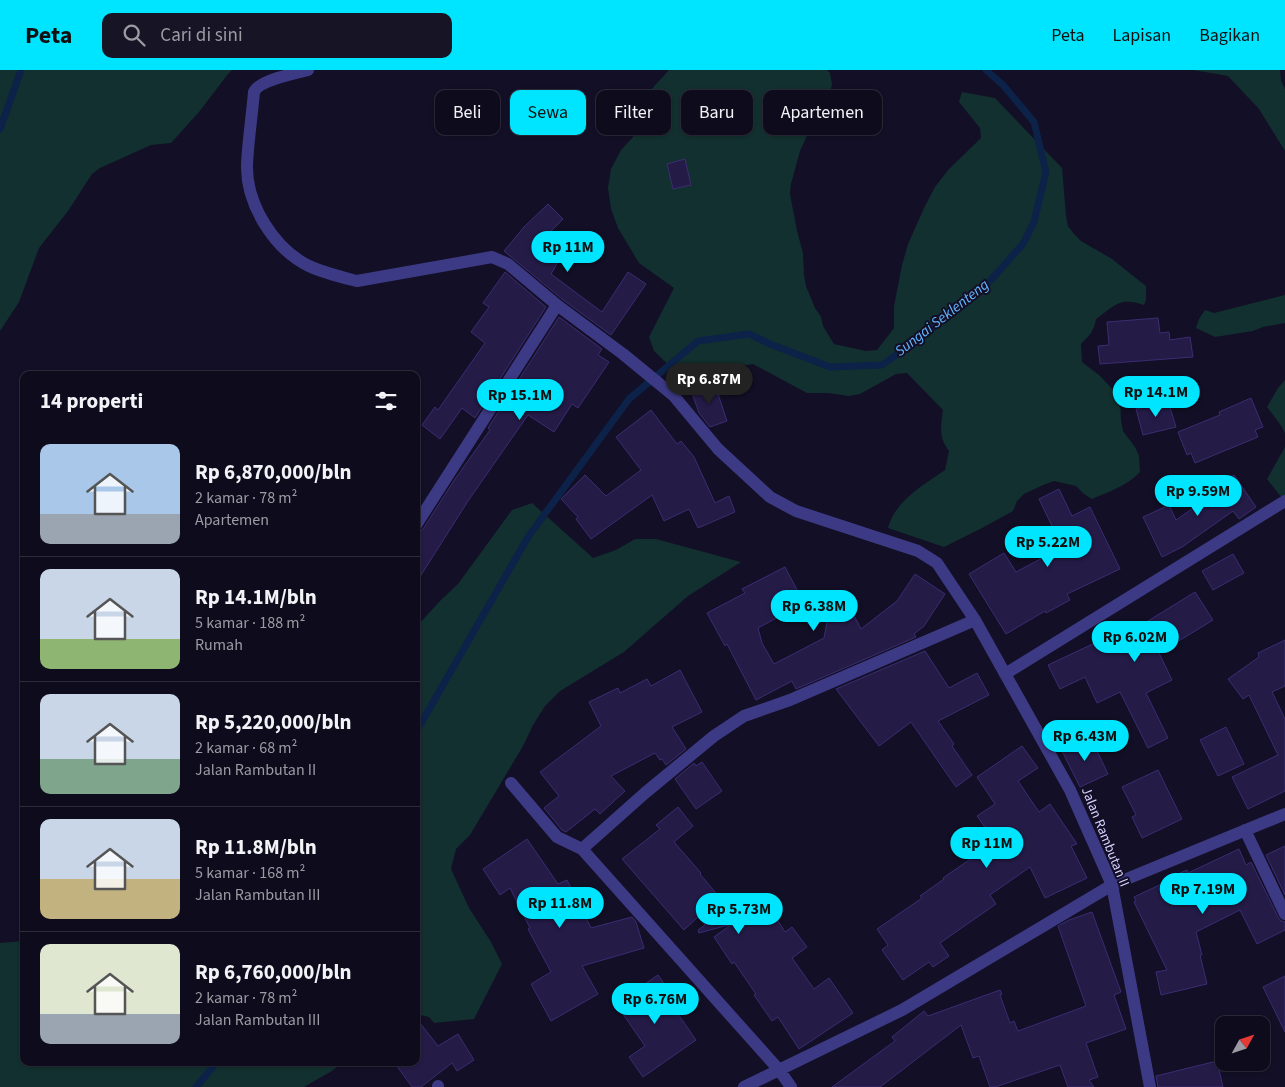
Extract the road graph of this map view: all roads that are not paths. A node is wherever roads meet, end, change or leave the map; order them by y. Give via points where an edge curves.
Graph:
1 (308, 70) edge
2 (556, 305) junction
3 (1285, 501) edge
4 (420, 519) edge
5 (975, 620) junction
6 (1005, 674) junction
7 (511, 783) dead end
8 (1285, 814) edge
9 (1245, 830) junction
10 (582, 849) junction
11 (1112, 885) junction
12 (1285, 914) edge
13 (780, 1070) junction
14 (744, 1087) edge
15 (791, 1087) edge
16 (1150, 1087) edge

1 - 2 street, Jalan Rambutan II via 255,88 247,166 249,185 267,229 292,255 308,266 357,281 492,257 508,264
2 - 4 street
2 - 5 street, Jalan Rambutan II via 673,395 718,449 770,498 796,511 918,551 937,563
3 - 6 street
5 - 6 street, Jalan Rambutan II
5 - 10 street via 790,700 744,716 714,736
6 - 11 street, Jalan Rambutan II via 1070,790
7 - 10 street via 557,837
8 - 9 street
9 - 11 street
9 - 12 street
10 - 13 street
11 - 13 street via 902,1010
11 - 16 street, Jalan Rambutan II
13 - 14 street
13 - 15 street

